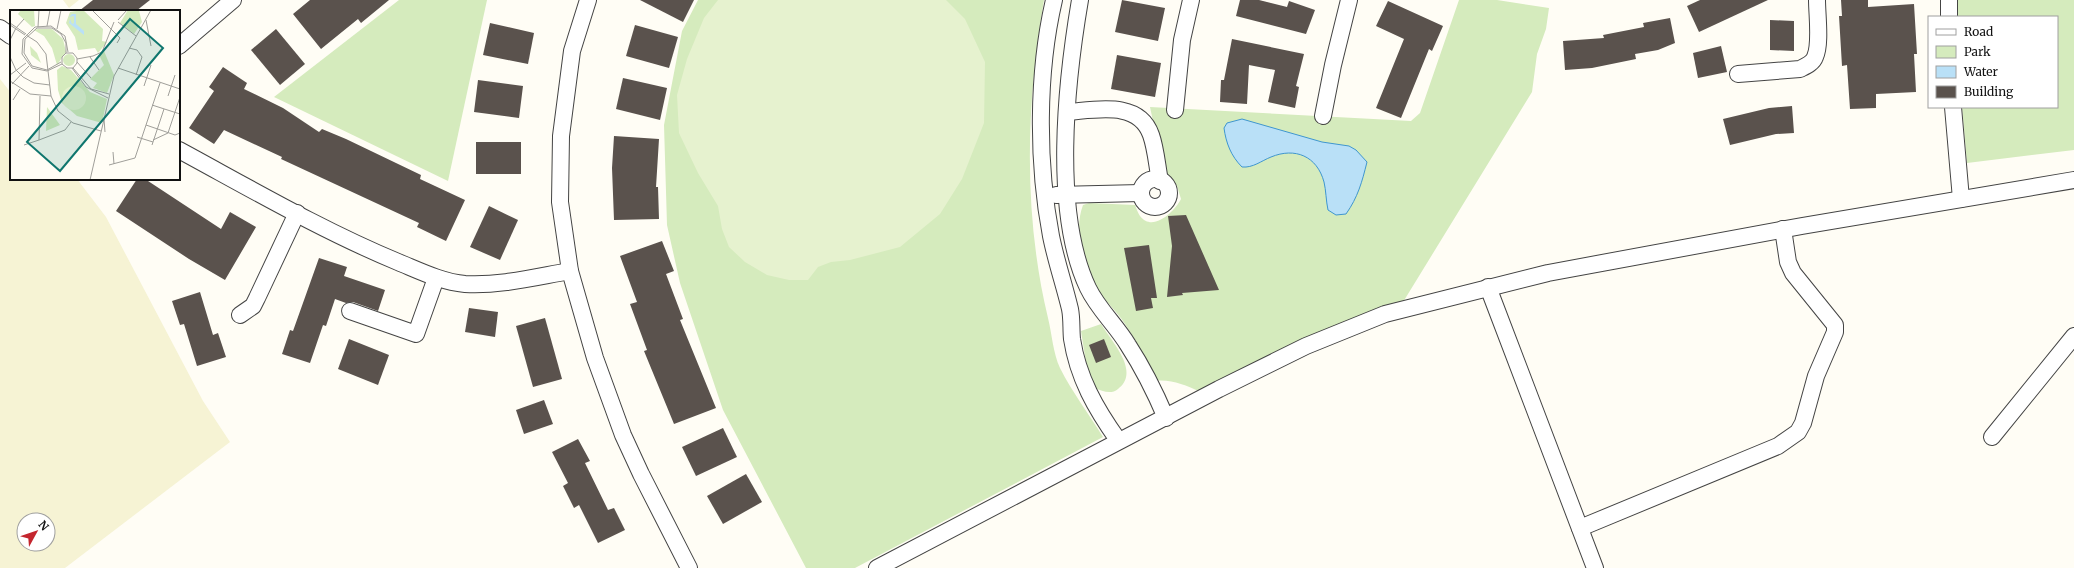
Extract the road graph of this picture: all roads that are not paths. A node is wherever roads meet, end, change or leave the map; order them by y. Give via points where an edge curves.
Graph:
1 (233, 0) edge
2 (588, 0) edge
3 (1054, 0) edge
4 (1080, 0) edge
5 (1191, 0) edge
6 (1349, 0) edge
7 (1817, 0) edge
8 (1949, 0) edge
9 (1949, 16) edge
10 (0, 28) edge
11 (10, 35) edge
12 (180, 45) edge
13 (1738, 74) dead end
14 (1953, 108) edge
15 (1175, 110) dead end
16 (1067, 112) junction
17 (1323, 116) dead end
18 (180, 151) edge
19 (2074, 180) edge
20 (1160, 181) junction
21 (1141, 193) junction
22 (1067, 195) junction
23 (1045, 196) junction
24 (1961, 199) junction
25 (297, 213) junction
26 (1783, 229) junction
27 (570, 271) junction
28 (436, 278) junction
29 (1488, 287) junction
30 (1094, 301) junction
31 (1070, 310) junction
32 (350, 311) dead end
33 (240, 315) dead end
34 (2074, 336) edge
35 (1166, 418) junction
36 (1992, 437) dead end
37 (1118, 440) junction
38 (1580, 528) junction
39 (689, 568) edge
40 (877, 568) edge
41 (1595, 568) edge

1 - 12 street
2 - 27 street via 572,51 561,136 560,202
3 - 23 street via 1043,71 1041,134
4 - 16 street via 1071,50
5 - 15 street via 1182,40
6 - 17 street
7 - 13 street via 1817,48 1815,58 1809,65 1800,69
8 - 9 street
10 - 11 street
14 - 24 street
16 - 20 street via 1112,110 1127,111 1137,116 1144,122 1151,135
16 - 22 street
18 - 25 street
19 - 24 street
20 - 21 street via 1149,181
20 - 21 street via 1169,191 1165,202 1160,206 1154,207 1145,203
21 - 22 street
22 - 23 street
22 - 30 street via 1073,245
23 - 31 street via 1057,265
24 - 26 street
25 - 28 street via 367,249
25 - 33 street via 253,306
26 - 29 street via 1548,273
26 - 38 street via 1788,262 1793,273 1835,325 1835,332 1816,376 1803,423 1798,432 1778,446
27 - 28 street via 487,284 464,284
27 - 39 street via 595,358 623,435
28 - 32 street via 416,334
29 - 35 street via 1385,314 1306,346
29 - 38 street
30 - 31 street
30 - 35 street via 1128,344 1152,386
31 - 37 street via 1072,339 1083,380 1102,418
34 - 36 street
35 - 37 street
37 - 40 street
38 - 41 street

